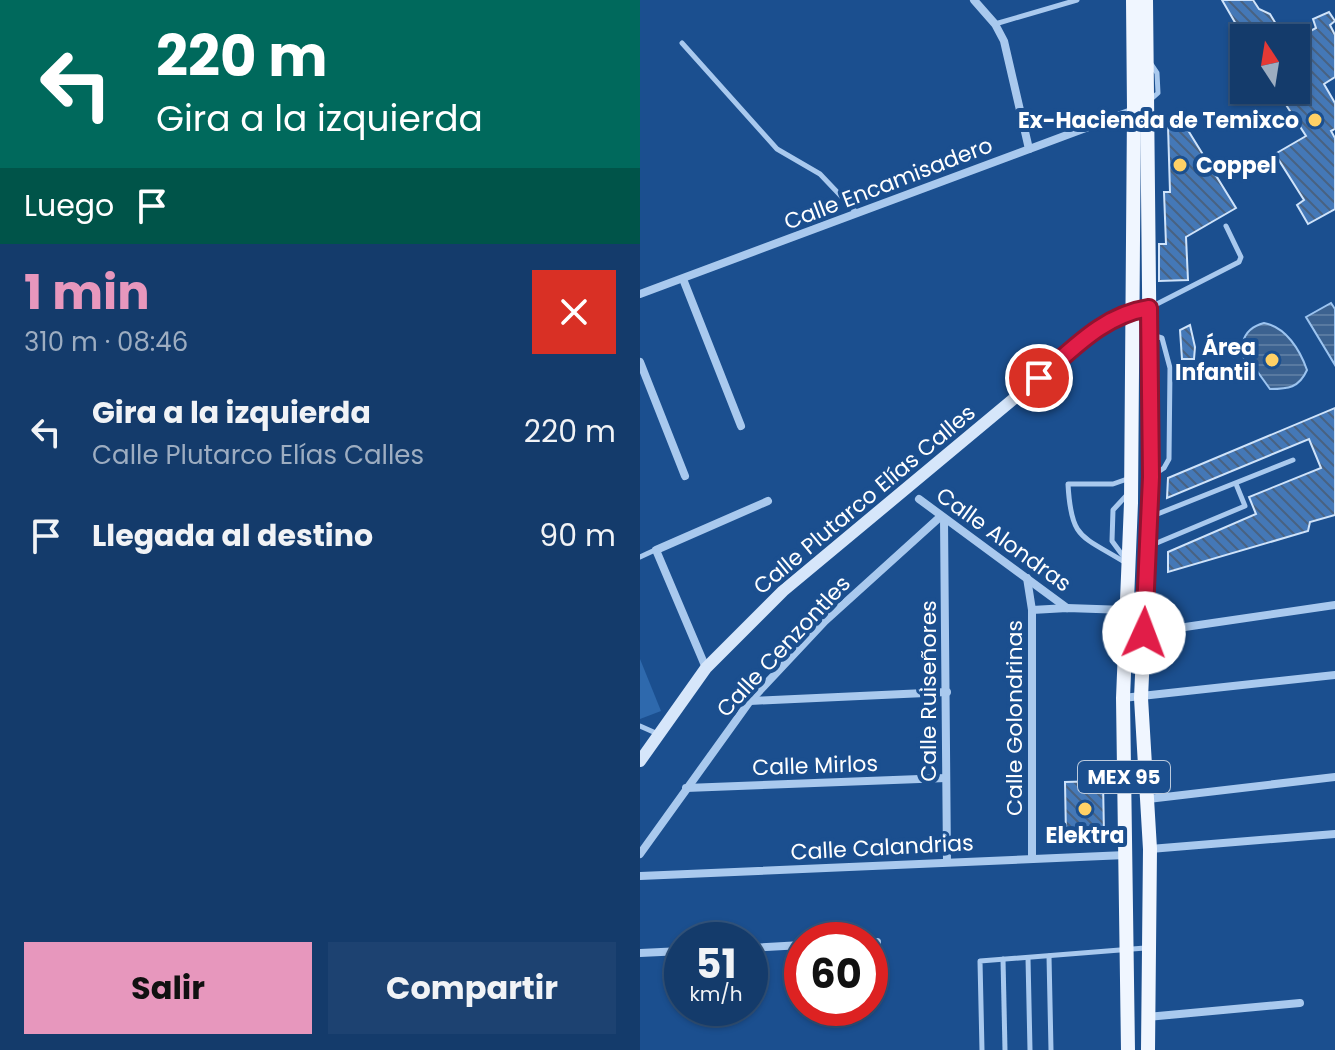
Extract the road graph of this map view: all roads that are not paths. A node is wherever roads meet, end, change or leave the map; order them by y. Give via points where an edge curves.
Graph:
1 (974, 0) edge
2 (1077, 0) edge
3 (1133, 0) edge
4 (1146, 0) edge
5 (995, 24) junction
6 (682, 43) dead end
7 (1144, 106) junction
8 (1029, 149) junction
9 (858, 213) junction
10 (1226, 226) dead end
11 (683, 279) junction
12 (640, 294) edge
13 (1149, 308) junction
14 (1131, 311) junction
15 (640, 362) edge
16 (741, 426) dead end
17 (1293, 460) dead end
18 (685, 476) dead end
19 (1236, 484) junction
20 (1131, 491) junction
21 (919, 499) dead end
22 (768, 501) dead end
23 (1150, 510) junction
24 (942, 518) junction
25 (1147, 547) junction
26 (656, 550) junction
27 (640, 557) edge
28 (1128, 564) junction
29 (1027, 578) junction
30 (1335, 605) edge
31 (1067, 608) junction
32 (1032, 610) junction
33 (1126, 610) junction
34 (1144, 633) junction
35 (706, 668) junction
36 (1335, 675) edge
37 (947, 692) junction
38 (1123, 698) junction
39 (1141, 698) junction
40 (750, 701) junction
41 (640, 726) edge
42 (659, 734) junction
43 (640, 761) edge
44 (1335, 777) edge
45 (946, 778) junction
46 (686, 788) junction
47 (1148, 799) junction
48 (1335, 834) edge
49 (1150, 849) junction
50 (640, 854) edge
51 (1126, 855) junction
52 (1032, 859) junction
53 (947, 862) junction
54 (640, 876) edge
55 (1148, 948) junction
56 (1128, 950) junction
57 (664, 952) edge
58 (640, 953) edge
59 (1049, 956) junction
60 (1028, 958) junction
61 (1003, 959) junction
62 (1147, 990) junction
63 (1129, 992) junction
64 (1300, 1003) dead end
65 (1147, 1017) junction
66 (982, 1050) edge
67 (1005, 1050) edge
68 (1030, 1050) edge
69 (1051, 1050) edge
70 (1128, 1050) edge
71 (1148, 1050) edge

1 - 5 street
2 - 5 lane
3 - 7 main road, MEX 95
4 - 7 main road, MEX 95 via 1149,61
5 - 8 street via 1004,41
6 - 9 lane via 777,149 820,174
7 - 8 street, Calle Encamisadero
7 - 13 main road, MEX 95
7 - 14 main road, MEX 95
8 - 9 street, Calle Encamisadero
9 - 11 street, Calle Encamisadero
10 - 13 lane via 1239,262
11 - 12 street, Calle Encamisadero
11 - 16 street
13 - 14 street, Calle Plutarco Elías Calles
13 - 23 main road, MEX 95
14 - 20 main road, MEX 95
14 - 35 street, Calle Plutarco Elías Calles via 1106,322 904,489 783,591
15 - 18 street
17 - 19 lane
19 - 23 lane
19 - 25 lane via 1245,506
20 - 23 main road
20 - 28 main road, MEX 95
20 - 28 lane via 1113,484 1068,484 1074,527
21 - 24 street, Calle Alondras
22 - 26 street
23 - 25 main road, MEX 95
24 - 29 street, Calle Alondras
24 - 37 street, Calle Ruiseñores
24 - 40 street, Calle Cenzontles via 825,621
25 - 34 main road, MEX 95
26 - 27 lane
26 - 35 street
28 - 33 main road, MEX 95
29 - 31 street, Calle Alondras
29 - 32 street, Calle Golondrinas
30 - 34 street
31 - 32 street
31 - 33 street
32 - 52 street, Calle Golondrinas
33 - 38 main road, MEX 95
34 - 39 main road, MEX 95
35 - 42 street, Calle Plutarco Elías Calles
36 - 39 street
37 - 40 street
37 - 45 street, Calle Ruiseñores
38 - 39 street
38 - 51 main road, MEX 95
39 - 47 main road, MEX 95
40 - 46 street, Calle Cenzontles
41 - 42 lane
42 - 43 street, Calle Plutarco Elías Calles
44 - 47 street
45 - 46 street, Calle Mirlos
45 - 53 street, Calle Ruiseñores
46 - 50 street, Calle Cenzontles
47 - 49 main road, MEX 95
48 - 49 street
49 - 55 main road, MEX 95
51 - 52 street, Calle Calandrias
51 - 56 main road, MEX 95
52 - 53 street, Calle Calandrias
53 - 54 street, Calle Calandrias
55 - 56 lane
55 - 62 main road, MEX 95
56 - 59 lane
56 - 63 main road, MEX 95
57 - 58 street
59 - 60 lane
59 - 69 lane
60 - 61 lane
60 - 68 lane
61 - 66 lane via 980,961
61 - 67 lane
62 - 63 main road
62 - 65 main road, MEX 95
63 - 70 main road, MEX 95
64 - 65 street
65 - 71 main road, MEX 95

